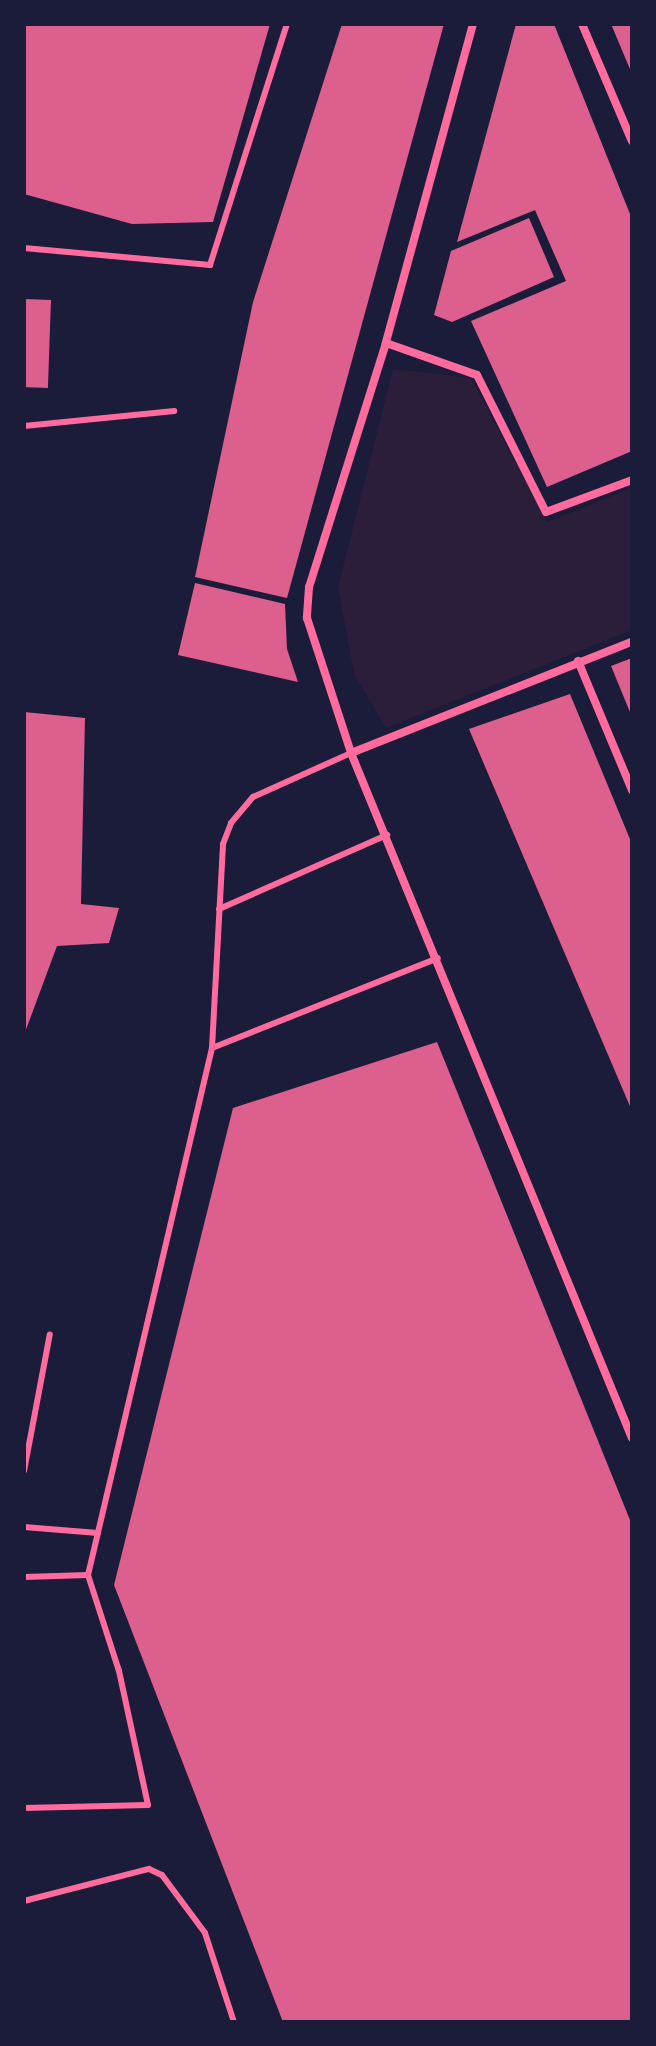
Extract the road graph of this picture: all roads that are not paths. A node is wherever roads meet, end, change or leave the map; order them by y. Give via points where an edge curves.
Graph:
1 (287, 24) edge
2 (473, 24) edge
3 (582, 24) edge
4 (632, 141) edge
5 (24, 248) edge
6 (386, 343) junction
7 (174, 411) dead end
8 (24, 426) edge
9 (632, 480) edge
10 (632, 642) edge
11 (578, 661) junction
12 (351, 753) junction
13 (632, 790) edge
14 (387, 835) junction
15 (219, 909) junction
16 (438, 958) junction
17 (212, 1048) junction
18 (50, 1334) dead end
19 (632, 1438) edge
20 (24, 1471) edge
21 (24, 1527) edge
22 (98, 1533) junction
23 (88, 1575) junction
24 (24, 1577) edge
25 (24, 1808) edge
26 (24, 1901) edge
27 (234, 2022) edge

1 - 5 lane via 210,265
2 - 6 street
3 - 4 street
6 - 9 street via 477,375 546,512
6 - 12 street via 307,601 307,618
7 - 8 lane
10 - 11 street
11 - 12 street
11 - 13 street
12 - 14 street
12 - 15 lane via 253,797 231,823 223,844
14 - 15 lane
14 - 16 street
15 - 17 lane
16 - 17 lane
16 - 19 street
17 - 22 lane
18 - 20 lane
21 - 22 lane
22 - 23 lane
23 - 24 lane
23 - 25 lane via 119,1671 148,1805
26 - 27 lane via 149,1869 162,1875 205,1933

